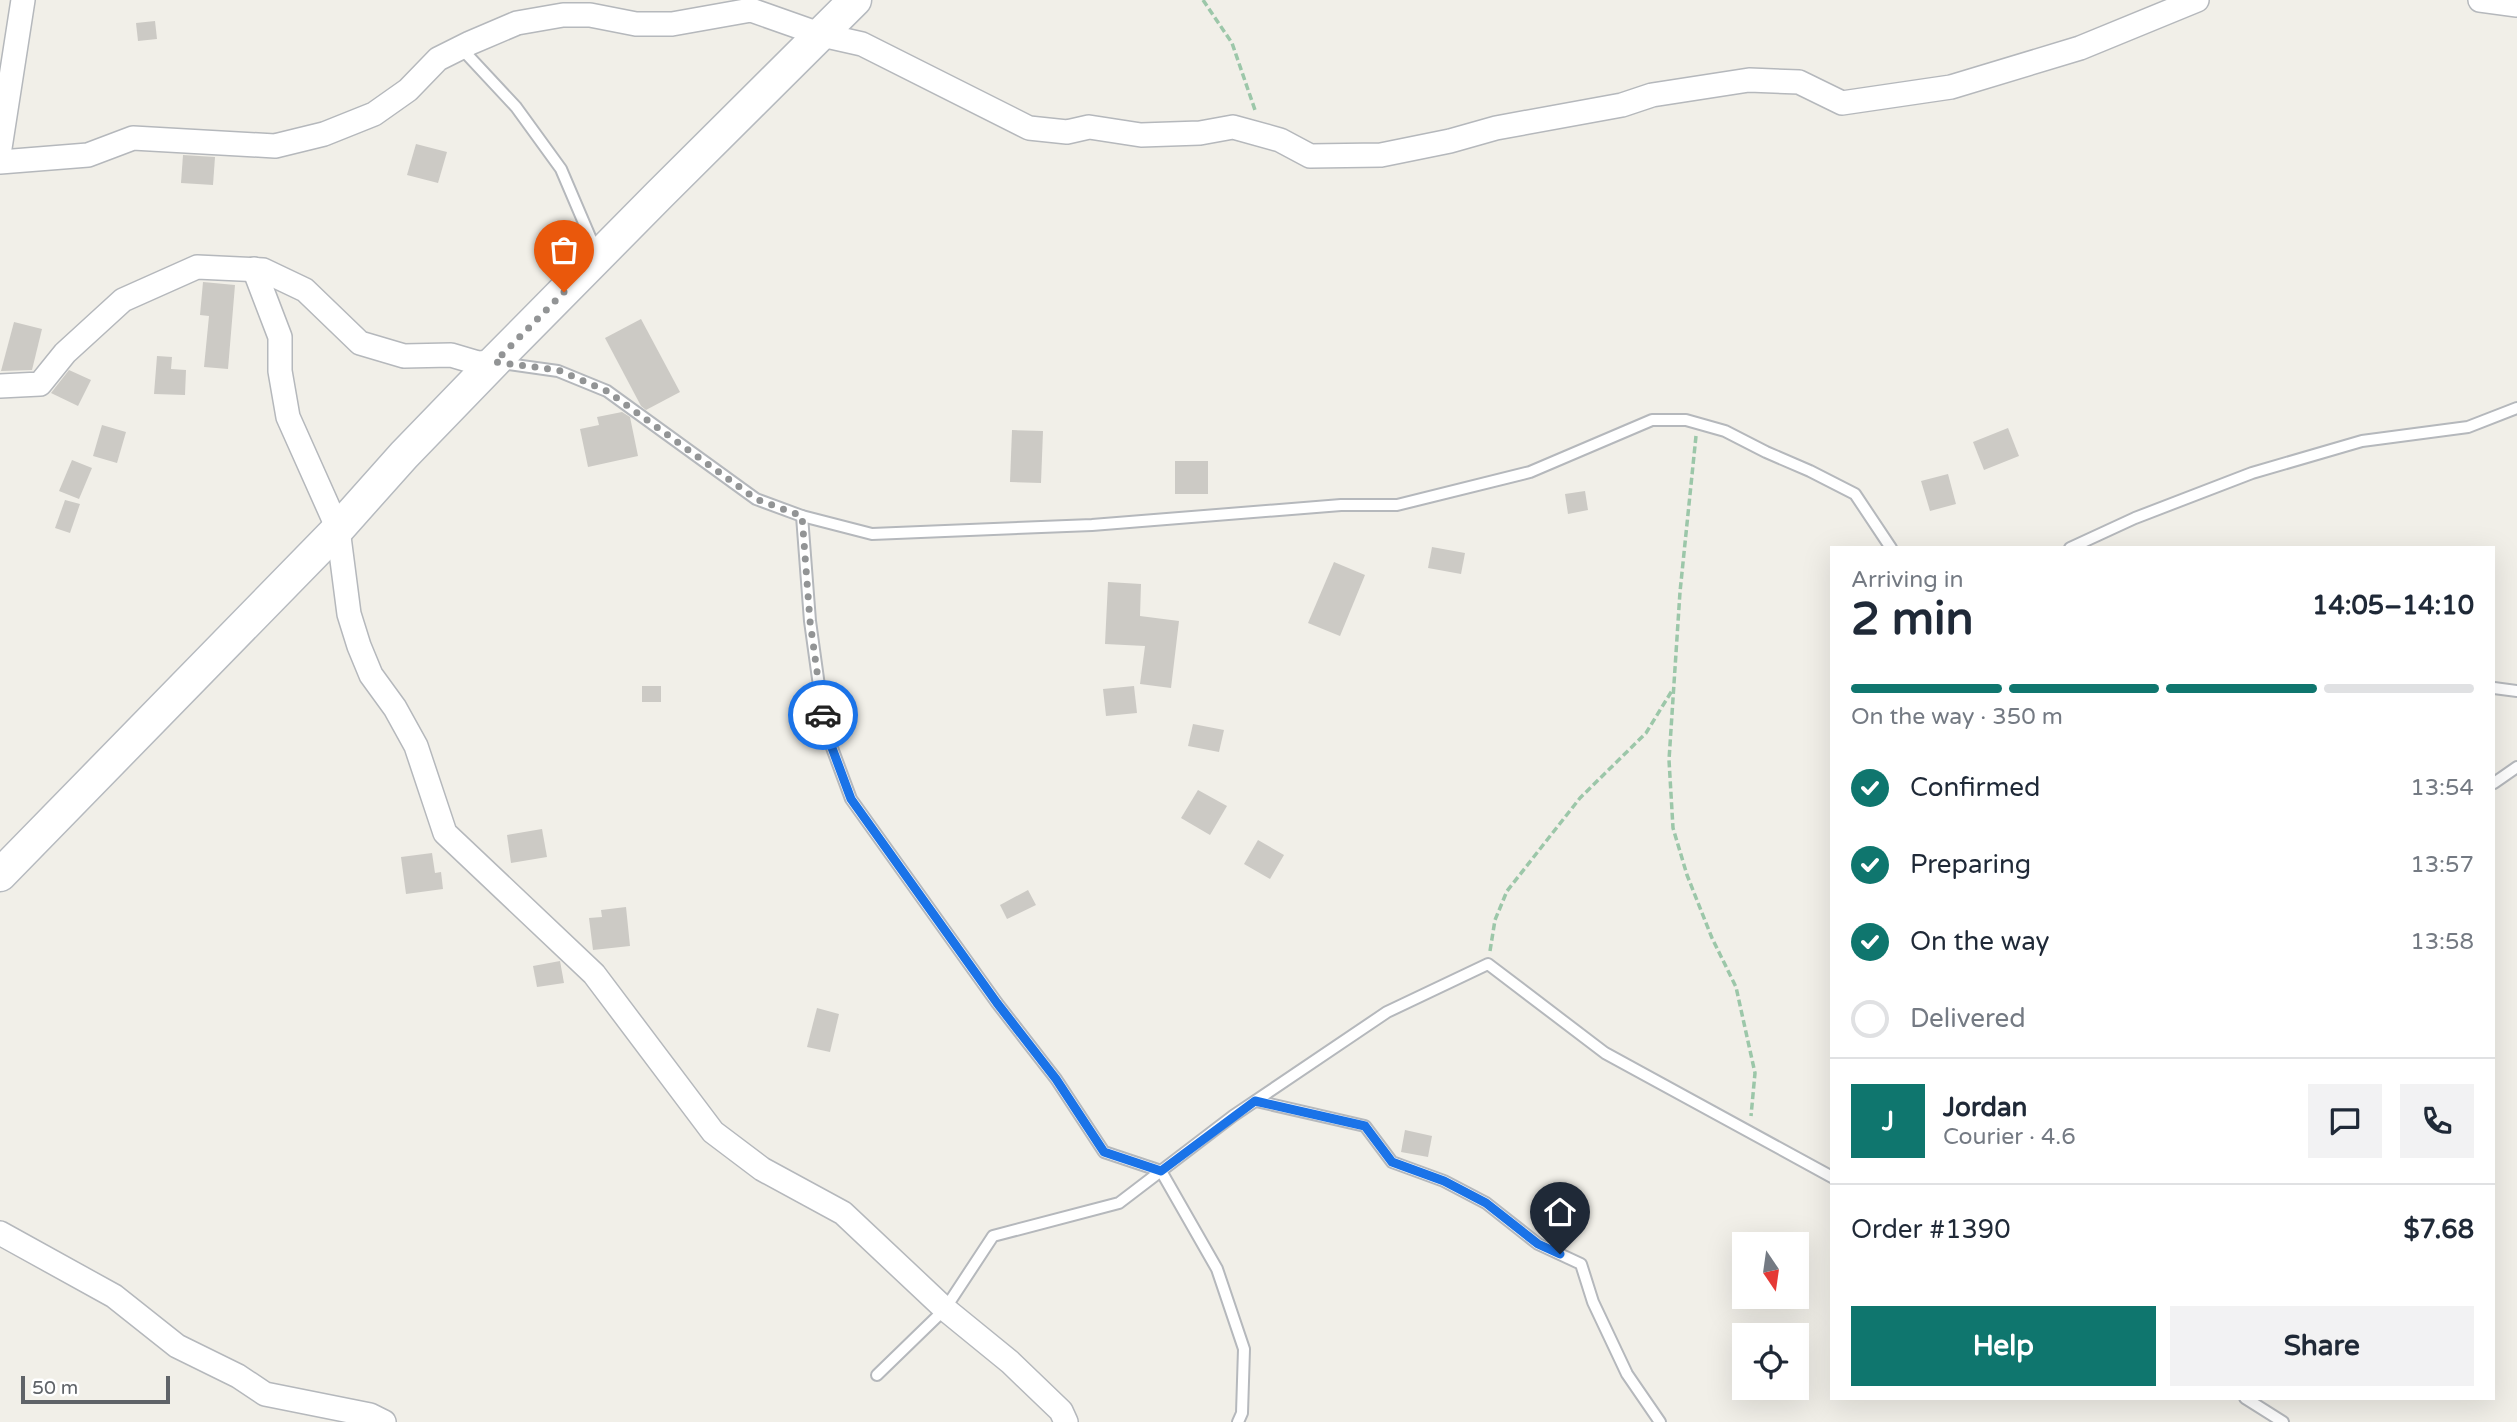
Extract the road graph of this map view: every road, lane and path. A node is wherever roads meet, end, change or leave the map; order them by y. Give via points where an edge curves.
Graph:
1 (23, 0) edge
2 (855, 0) edge
3 (1203, 0) edge
4 (2197, 0) edge
5 (2480, 0) edge
6 (2517, 5) edge
7 (822, 35) junction
8 (460, 48) junction
9 (1264, 135) junction
10 (0, 148) edge
11 (0, 162) edge
12 (599, 257) junction
13 (254, 269) junction
14 (495, 362) junction
15 (0, 386) edge
16 (2517, 408) edge
17 (1697, 423) junction
18 (802, 516) junction
19 (338, 529) junction
20 (1890, 546) edge
21 (2074, 546) edge
22 (1674, 687) junction
23 (2495, 688) edge
24 (2517, 691) edge
25 (2517, 767) edge
26 (2495, 782) edge
27 (0, 875) edge
28 (1488, 964) junction
29 (1255, 1101) junction
30 (1749, 1132) junction
31 (1161, 1171) junction
32 (1830, 1176) edge
33 (0, 1233) edge
34 (945, 1309) junction
35 (877, 1375) dead end
36 (2248, 1400) edge
37 (384, 1422) edge
38 (1066, 1422) edge
39 (1238, 1422) edge
40 (1660, 1422) edge
41 (2283, 1422) edge

1 - 10 street
2 - 7 street
3 - 9 path via 1232,43
4 - 9 street via 2080,48 1951,88 1842,103 1799,82 1749,80 1652,95 1381,155 1310,156
5 - 6 street
7 - 8 street via 751,10 672,24 577,15 517,23
7 - 9 street via 862,44 1029,128 1067,132 1089,127 1141,135 1233,127
7 - 12 street
8 - 11 street via 438,59 408,90 374,114 324,134 275,146 133,138 88,155
8 - 12 lane via 516,107 561,169
12 - 14 street
13 - 14 street via 305,290 360,342 404,356 451,355 478,363
13 - 15 street via 197,267 123,300 65,353 40,384
13 - 19 street via 280,337 288,417
14 - 18 lane via 558,370 607,391 756,499
14 - 19 street
16 - 21 lane via 2468,427 2362,441 2252,473
17 - 18 lane via 1652,420 1531,472 1397,505 1341,505 1093,526 872,534
17 - 20 lane via 1724,431 1855,494
17 - 22 path
18 - 31 lane via 825,729 851,799 1056,1079 1104,1152
19 - 27 street
19 - 34 street via 349,614 359,646 371,676 416,746 445,833 594,974 713,1132 762,1168 843,1213
22 - 28 path via 1646,733 1580,798 1507,891 1494,920
22 - 30 path via 1669,760 1673,828 1687,875 1736,987 1755,1073
23 - 24 lane
25 - 26 lane
28 - 29 lane via 1387,1012
28 - 30 lane via 1605,1053
29 - 31 lane
29 - 40 lane via 1365,1126 1392,1162 1486,1203 1538,1244 1581,1264 1593,1302 1627,1374
30 - 32 lane
31 - 34 lane via 1119,1203 993,1236
31 - 39 lane via 1217,1269 1244,1349
33 - 37 street via 114,1296 177,1346 265,1394 370,1415
34 - 35 lane
34 - 38 street via 1010,1362
36 - 41 lane

